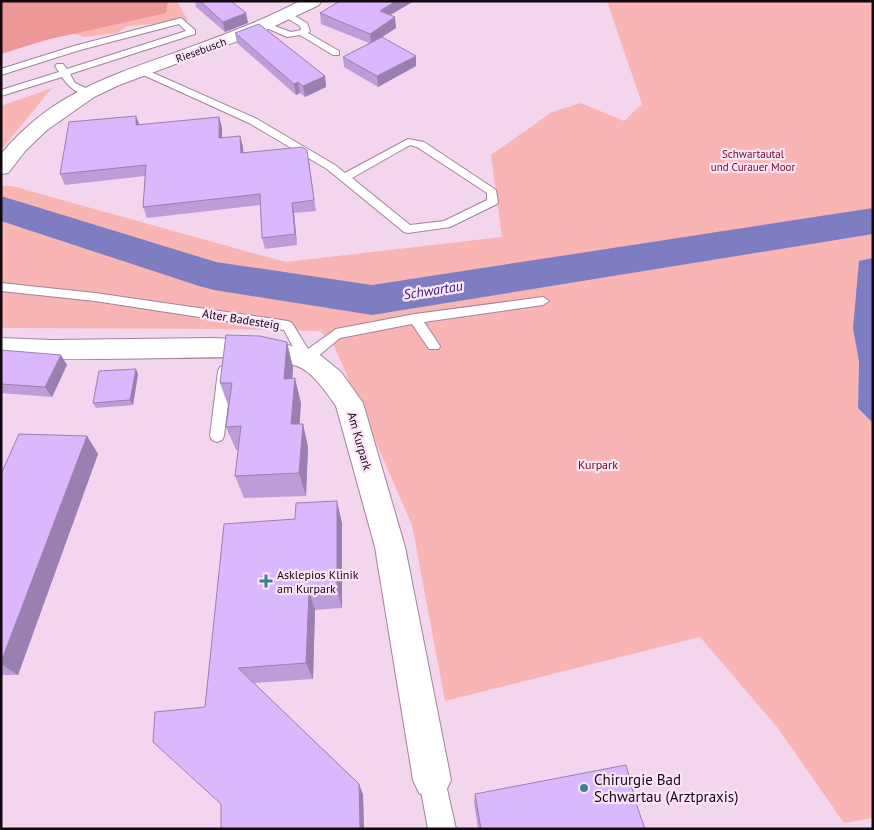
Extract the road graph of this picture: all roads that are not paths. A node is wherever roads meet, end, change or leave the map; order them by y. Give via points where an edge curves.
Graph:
1 (313, 1) edge
2 (288, 14) junction
3 (264, 25) junction
4 (302, 33) junction
5 (53, 52) junction
6 (336, 53) dead end
7 (142, 71) junction
8 (1, 72) edge
9 (65, 74) junction
10 (87, 92) junction
11 (1, 93) edge
12 (1, 168) edge
13 (344, 178) junction
14 (1, 287) edge
15 (543, 301) dead end
16 (415, 319) junction
17 (434, 346) dead end
18 (1, 348) edge
19 (228, 348) junction
20 (306, 358) junction
21 (217, 436) dead end
22 (432, 780) joint
23 (442, 829) edge

1 - 2 street, Riesebusch
2 - 3 street, Riesebusch
2 - 4 lane via 304,25 306,31
3 - 4 lane via 284,34
3 - 7 street, Riesebusch
4 - 6 lane
5 - 8 lane
5 - 9 lane
5 - 9 lane via 181,21 192,32
7 - 10 street, Riesebusch
7 - 13 lane via 253,121
9 - 10 lane via 72,85
9 - 11 lane
10 - 12 street, Riesebusch via 47,119
13 - 13 lane via 408,229 446,224 493,202 492,192 420,144 408,142
14 - 20 lane, Alter Badesteig via 95,297 288,326
15 - 16 lane
16 - 17 lane
16 - 20 lane via 336,334
18 - 19 street, Am Kurpark
19 - 20 street, Am Kurpark via 264,350
19 - 21 lane
20 - 22 street, Am Kurpark via 332,379 349,403 390,547
22 - 23 street

